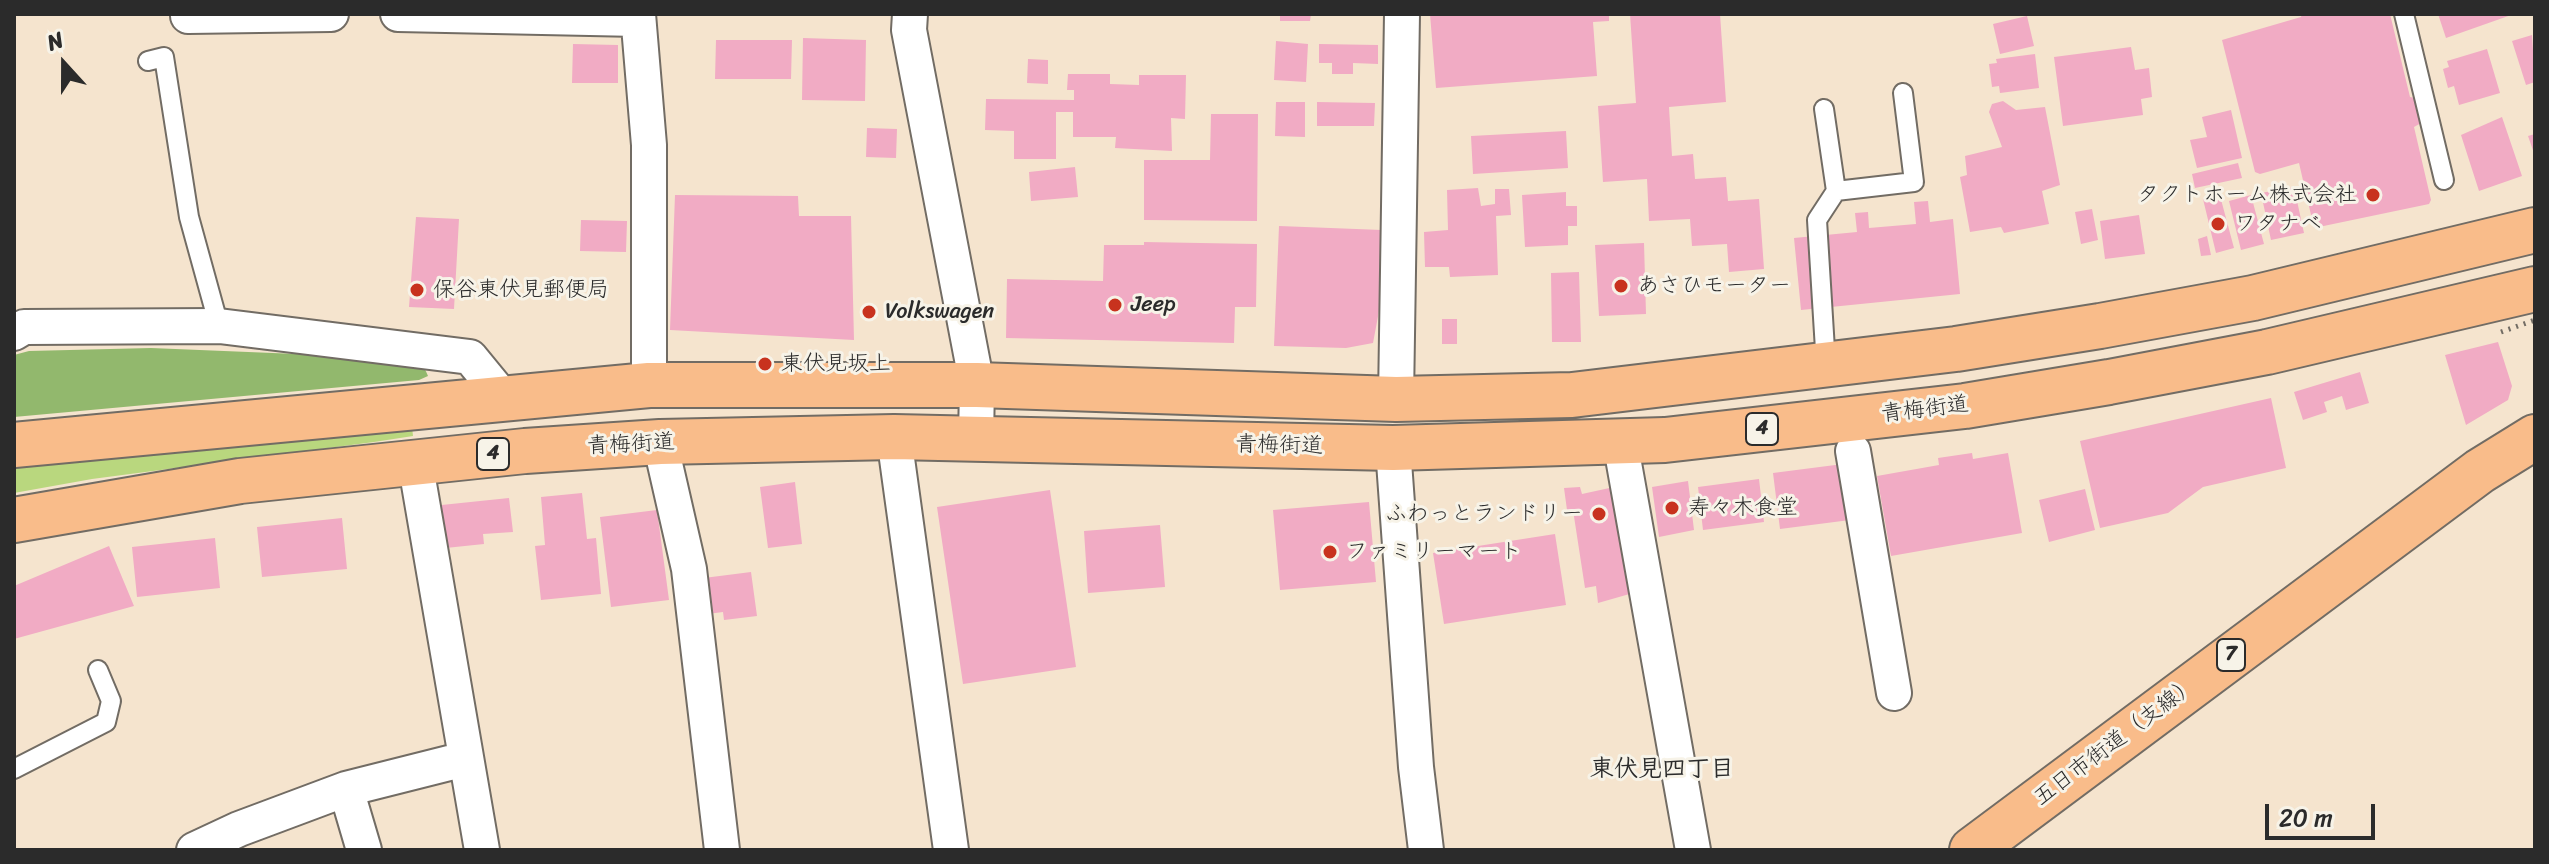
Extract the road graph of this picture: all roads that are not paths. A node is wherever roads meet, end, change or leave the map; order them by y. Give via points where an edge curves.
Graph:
1 (331, 14) edge
2 (398, 14) edge
3 (910, 14) edge
4 (1402, 14) edge
5 (2404, 14) edge
6 (188, 16) dead end
7 (638, 16) edge
8 (148, 61) dead end
9 (1903, 93) dead end
10 (1824, 109) dead end
11 (2444, 180) dead end
12 (1836, 191) junction
13 (2535, 230) edge
14 (2535, 289) edge
15 (219, 326) junction
16 (14, 333) edge
17 (1826, 366) junction
18 (649, 385) junction
19 (977, 385) junction
20 (502, 396) junction
21 (1396, 399) junction
22 (2535, 424) edge
23 (894, 437) junction
24 (2535, 437) edge
25 (976, 439) junction
26 (1620, 441) junction
27 (660, 442) junction
28 (14, 445) edge
29 (1393, 448) junction
30 (1853, 451) dead end
31 (415, 461) junction
32 (2492, 462) junction
33 (14, 520) edge
34 (98, 670) dead end
35 (1894, 693) dead end
36 (465, 759) junction
37 (14, 769) edge
38 (346, 789) junction
39 (194, 850) edge
40 (364, 850) edge
41 (482, 850) edge
42 (722, 850) edge
43 (951, 850) edge
44 (1426, 850) edge
45 (1693, 850) edge
46 (1972, 850) edge

1 - 6 street
2 - 7 street
3 - 19 street
4 - 21 street
5 - 11 lane
7 - 18 street via 649,145
8 - 15 lane via 164,57 189,217
9 - 12 lane via 1914,182
10 - 12 lane
12 - 17 lane via 1817,220
13 - 17 main road via 2253,298
14 - 26 main road, 青梅街道 / 4 via 2267,352 2080,387 1965,406
15 - 16 street via 24,327
15 - 20 street via 470,357
17 - 21 main road via 1572,395
18 - 19 main road
18 - 20 main road
19 - 21 main road
19 - 25 street
20 - 28 main road
22 - 32 main road, 五日市街道（支線） / 7
23 - 25 main road, 青梅街道 / 4
23 - 27 main road, 青梅街道 / 4
23 - 43 street
24 - 32 main road, 五日市街道（支線） / 7
25 - 29 main road, 青梅街道 / 4
26 - 29 main road, 青梅街道 / 4
26 - 45 street
27 - 31 main road, 青梅街道 / 4
27 - 42 street via 689,569
29 - 44 street
30 - 35 street
31 - 33 main road, 青梅街道 / 4 via 240,481
31 - 36 street
32 - 46 main road, 五日市街道（支線） / 7
34 - 37 lane via 111,701 106,722
36 - 38 street
36 - 41 street
38 - 39 street
38 - 40 street

